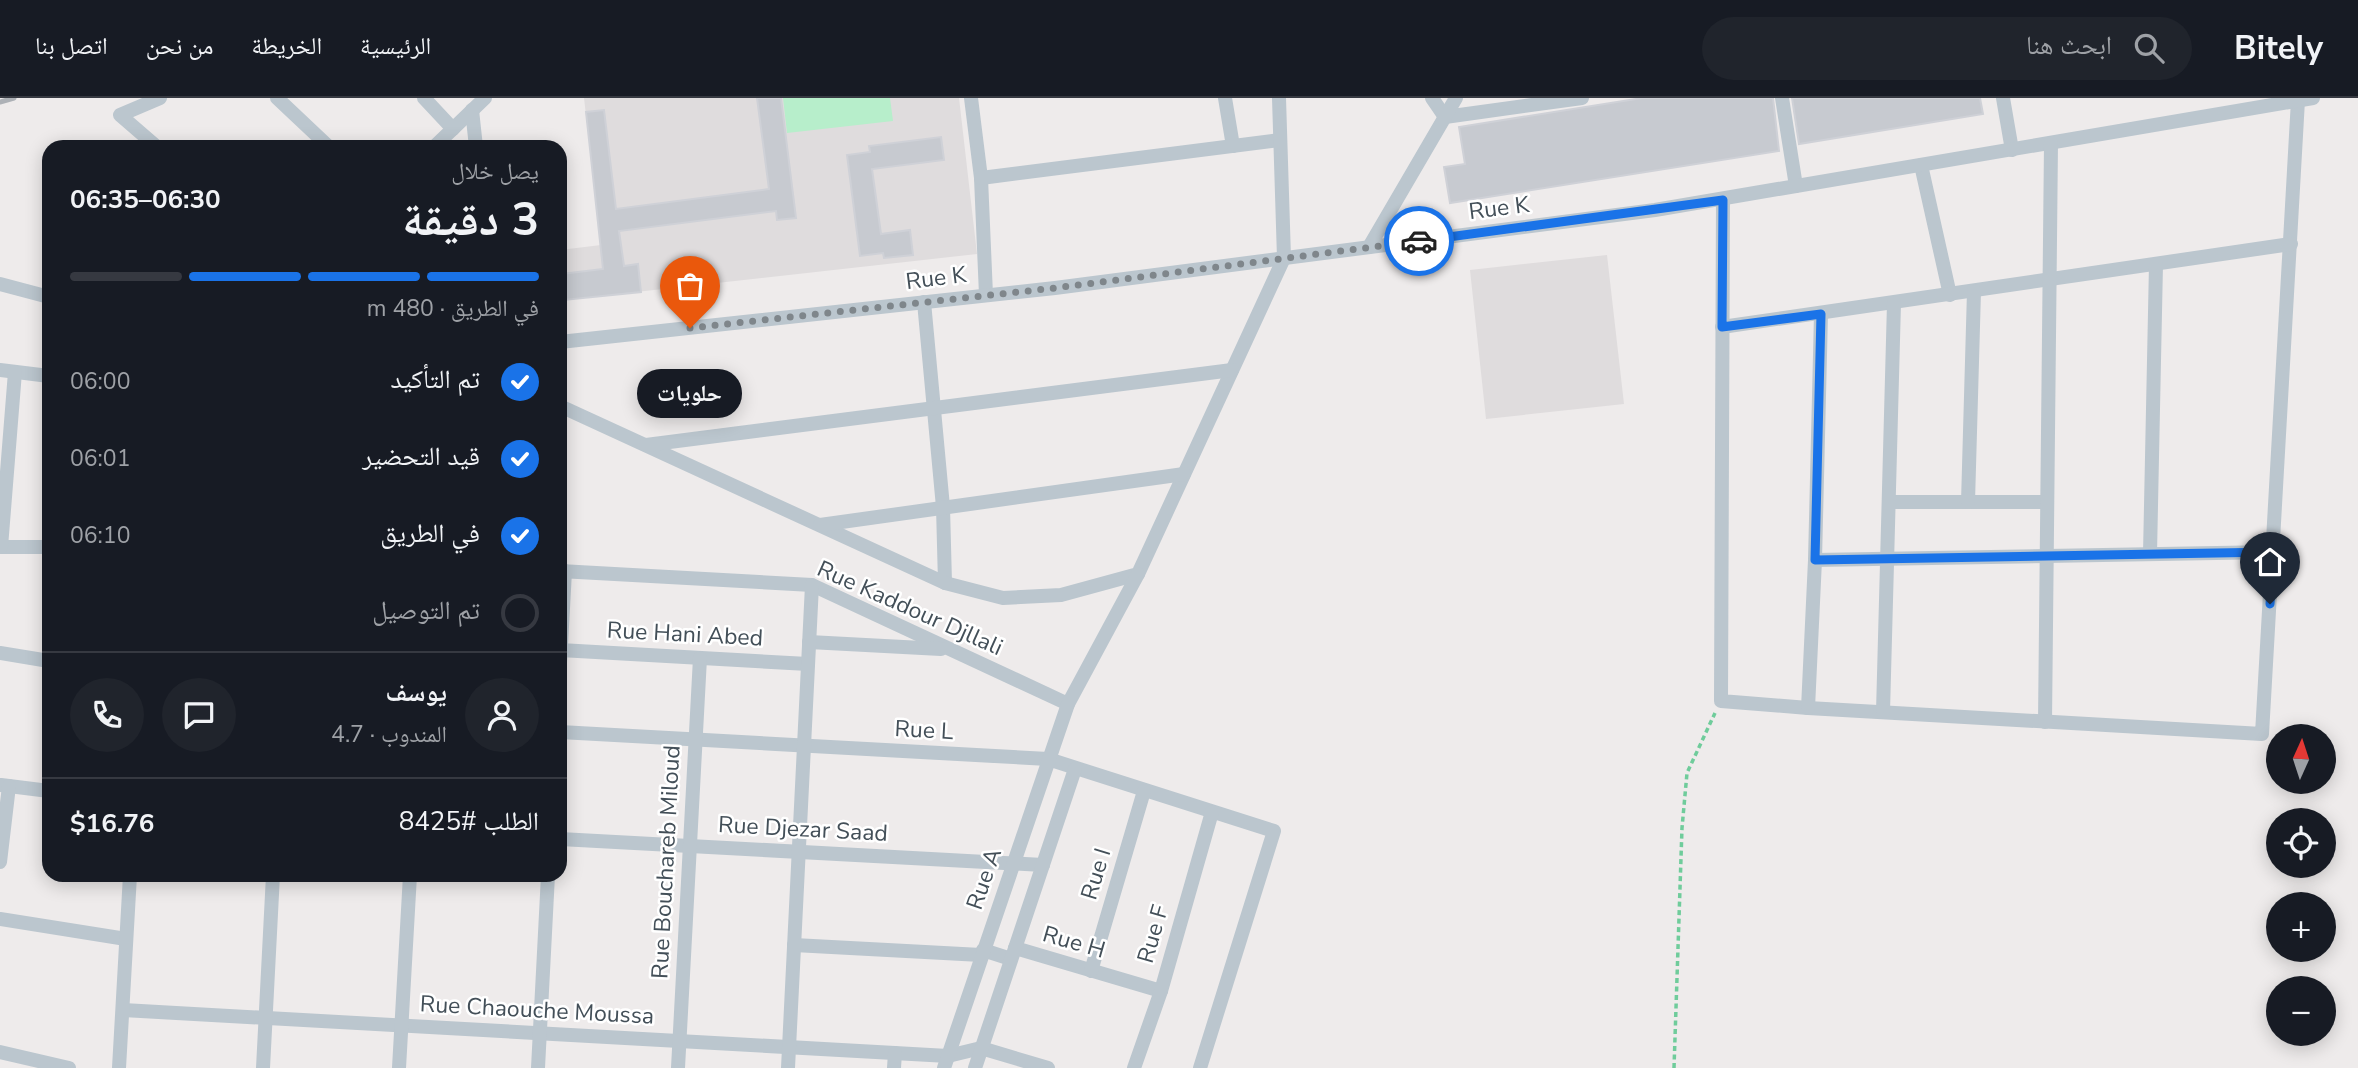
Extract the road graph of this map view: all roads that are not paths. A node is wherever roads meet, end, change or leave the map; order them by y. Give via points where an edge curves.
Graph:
1 (160, 98) edge
2 (277, 98) edge
3 (424, 98) edge
4 (485, 98) edge
5 (971, 98) edge
6 (1225, 98) edge
7 (1279, 98) edge
8 (1432, 98) edge
9 (1456, 98) edge
10 (1582, 98) edge
11 (1782, 98) edge
12 (2003, 98) edge
13 (2296, 100) edge
14 (472, 110) junction
15 (1445, 117) junction
16 (453, 129) junction
17 (150, 140) edge
18 (322, 140) edge
19 (441, 140) edge
20 (476, 140) edge
21 (1280, 140) junction
22 (2051, 143) junction
23 (1233, 146) junction
24 (2012, 150) junction
25 (1921, 165) junction
26 (981, 178) junction
27 (1796, 186) junction
28 (1723, 200) junction
29 (2291, 244) junction
30 (1369, 247) junction
31 (1284, 258) junction
32 (2156, 264) junction
33 (2049, 280) junction
34 (0, 284) edge
35 (1974, 291) junction
36 (42, 295) edge
37 (986, 295) junction
38 (1950, 295) junction
39 (924, 302) junction
40 (1894, 303) junction
41 (1821, 314) junction
42 (1722, 327) junction
43 (567, 341) edge
44 (1232, 370) junction
45 (7, 371) edge
46 (42, 375) edge
47 (933, 408) junction
48 (567, 409) edge
49 (644, 445) junction
50 (1184, 474) junction
51 (1889, 502) junction
52 (1968, 502) junction
53 (2047, 502) junction
54 (943, 507) junction
55 (818, 525) junction
56 (1, 547) edge
57 (42, 547) edge
58 (2273, 552) junction
59 (2150, 554) junction
60 (2047, 556) junction
61 (1888, 559) junction
62 (1815, 560) junction
63 (567, 571) edge
64 (1138, 574) junction
65 (945, 583) junction
66 (812, 584) junction
67 (809, 642) junction
68 (567, 650) edge
69 (955, 650) junction
70 (0, 653) edge
71 (700, 658) junction
72 (42, 660) edge
73 (808, 664) junction
74 (1068, 704) junction
75 (1808, 708) junction
76 (1883, 712) junction
77 (2045, 722) junction
78 (567, 732) edge
79 (696, 740) junction
80 (804, 746) junction
81 (1048, 759) junction
82 (1075, 769) junction
83 (5, 785) edge
84 (42, 791) edge
85 (1144, 791) junction
86 (1212, 812) junction
87 (567, 839) edge
88 (690, 846) junction
89 (799, 852) junction
90 (0, 862) edge
91 (1014, 864) junction
92 (1043, 865) junction
93 (130, 882) edge
94 (273, 882) edge
95 (410, 882) edge
96 (548, 882) edge
97 (0, 919) edge
98 (127, 939) junction
99 (794, 945) junction
100 (982, 952) junction
101 (1013, 954) junction
102 (1091, 971) junction
103 (1161, 991) junction
104 (122, 1010) junction
105 (266, 1018) junction
106 (401, 1026) junction
107 (540, 1033) junction
108 (679, 1041) junction
109 (789, 1047) junction
110 (981, 1048) junction
111 (0, 1052) edge
112 (895, 1053) junction
113 (946, 1062) edge
114 (69, 1068) edge
115 (120, 1068) edge
116 (263, 1068) edge
117 (399, 1068) edge
118 (538, 1068) edge
119 (678, 1068) edge
120 (788, 1068) edge
121 (894, 1068) edge
122 (975, 1068) edge
123 (1048, 1068) edge
124 (1134, 1068) edge
125 (1200, 1068) edge

1 - 17 street via 120,115
2 - 18 street
3 - 16 street
4 - 14 street
5 - 26 street
6 - 23 street
7 - 21 street
8 - 15 street
9 - 15 street
10 - 15 street
11 - 27 street
12 - 24 street
13 - 22 street, Rue K
13 - 29 street
14 - 16 street
14 - 20 street
15 - 30 street
16 - 19 street
21 - 23 street
21 - 31 street
22 - 24 street, Rue K
22 - 33 street
23 - 26 street
24 - 25 street, Rue K
25 - 27 street, Rue K
25 - 38 street
26 - 37 street
27 - 28 street, Rue K
28 - 30 street, Rue K
28 - 42 street
29 - 32 street
29 - 58 street
30 - 31 street, Rue K
31 - 37 street, Rue K
31 - 44 street, Rue A
32 - 33 street
32 - 59 street
33 - 35 street
33 - 53 street
34 - 36 street
35 - 38 street
35 - 52 street
37 - 39 street, Rue K
38 - 40 street
39 - 43 street, Rue K
39 - 47 street
40 - 41 street
40 - 51 street
41 - 42 street
41 - 62 street
42 - 75 street via 1721,701
44 - 47 street
44 - 50 street, Rue A
45 - 46 street
45 - 56 street
47 - 49 street
47 - 54 street
48 - 49 street
49 - 55 street
50 - 54 street
50 - 64 street, Rue A
51 - 52 street
51 - 61 street
52 - 53 street
53 - 60 street
54 - 55 street
54 - 65 street
55 - 65 street
56 - 57 street
58 - 59 street
58 - 77 street via 2262,734
59 - 60 street
60 - 61 street
60 - 77 street
61 - 62 street
61 - 76 street
62 - 75 street
63 - 66 street, Rue Kaddour Djllali
64 - 65 street via 1060,595 1003,598
64 - 74 street, Rue A
66 - 67 street
66 - 69 street, Rue Kaddour Djllali
67 - 69 street
67 - 73 street
68 - 71 street, Rue Hani Abed
69 - 74 street, Rue Kaddour Djllali
70 - 72 street
71 - 73 street, Rue Hani Abed
71 - 79 street, Rue Bouchareb Miloud
73 - 80 street
74 - 81 street, Rue A
75 - 76 street
76 - 77 street
78 - 79 street, Rue L
79 - 80 street, Rue L
79 - 88 street, Rue Bouchareb Miloud
80 - 81 street, Rue L
80 - 89 street
81 - 82 street, Rue L
81 - 91 street, Rue A
82 - 85 street, Rue L
82 - 92 street
83 - 84 street
83 - 90 street
85 - 86 street, Rue L
85 - 102 street, Rue I
86 - 103 street, Rue F
86 - 125 street, Rue L via 1274,831
87 - 88 street, Rue Djezar Saad
88 - 89 street, Rue Djezar Saad
88 - 108 street, Rue Bouchareb Miloud
89 - 91 street, Rue Djezar Saad
89 - 99 street
91 - 92 street, Rue Djezar Saad
91 - 100 street, Rue A
92 - 101 street
93 - 98 street
94 - 105 street
95 - 106 street
96 - 107 street
97 - 98 street
98 - 104 street
99 - 100 street, Rue H
99 - 109 street
100 - 101 street, Rue H
100 - 113 street, Rue A
101 - 102 street, Rue H
101 - 110 street
102 - 103 street, Rue H
103 - 124 street, Rue F
104 - 105 street, Rue Chaouche Moussa
104 - 115 street
105 - 106 street, Rue Chaouche Moussa
105 - 116 street
106 - 107 street, Rue Chaouche Moussa
106 - 117 street
107 - 108 street, Rue Chaouche Moussa
107 - 118 street
108 - 109 street, Rue Chaouche Moussa
108 - 119 street, Rue Bouchareb Miloud
109 - 112 street, Rue Chaouche Moussa
109 - 120 street
110 - 113 street, Rue Chaouche Moussa
110 - 122 street
110 - 123 street
111 - 114 street
112 - 113 street, Rue Chaouche Moussa
112 - 121 street

